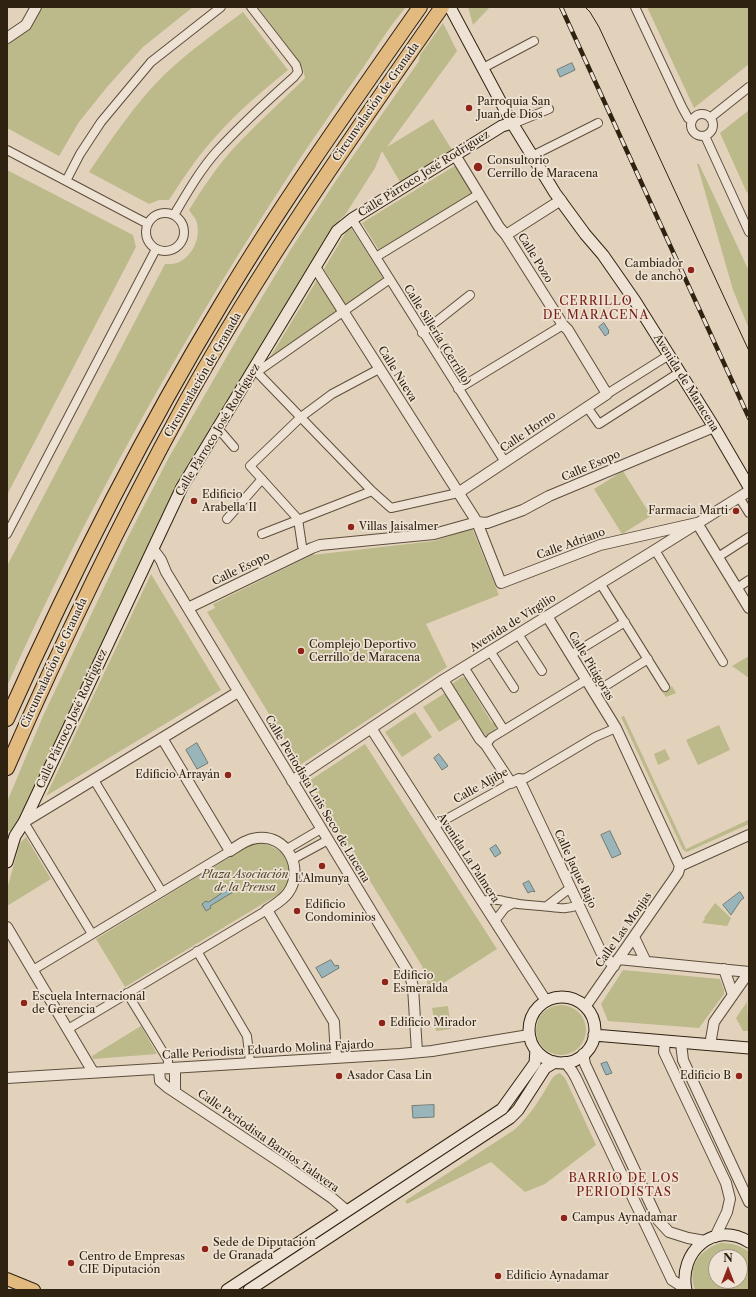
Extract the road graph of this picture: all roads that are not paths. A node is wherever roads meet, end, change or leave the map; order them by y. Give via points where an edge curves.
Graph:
1 (36, 7) edge
2 (221, 7) edge
3 (251, 7) edge
4 (635, 7) edge
5 (446, 8) edge
6 (419, 9) edge
7 (7, 38) edge
8 (534, 41) dead end
9 (483, 68) junction
10 (749, 86) edge
11 (549, 109) dead end
12 (710, 118) junction
13 (692, 121) junction
14 (512, 123) junction
15 (598, 123) dead end
16 (705, 136) junction
17 (7, 150) edge
18 (455, 155) junction
19 (532, 156) junction
20 (66, 180) junction
21 (479, 194) junction
22 (561, 200) junction
23 (174, 215) junction
24 (352, 218) junction
25 (148, 224) junction
26 (749, 232) edge
27 (506, 235) junction
28 (156, 249) junction
29 (376, 257) junction
30 (315, 267) junction
31 (390, 279) junction
32 (470, 295) dead end
33 (343, 311) junction
34 (563, 325) junction
35 (422, 333) junction
36 (669, 355) junction
37 (379, 369) junction
38 (255, 370) junction
39 (680, 372) junction
40 (458, 389) junction
41 (607, 394) junction
42 (587, 407) junction
43 (301, 418) junction
44 (714, 427) junction
45 (216, 430) junction
46 (234, 446) dead end
47 (505, 462) junction
48 (262, 479) junction
49 (749, 487) edge
50 (372, 491) junction
51 (749, 491) edge
52 (458, 493) junction
53 (739, 497) junction
54 (749, 513) edge
55 (227, 518) dead end
56 (298, 519) junction
57 (477, 522) junction
58 (697, 523) junction
59 (7, 534) edge
60 (262, 534) dead end
61 (749, 537) edge
62 (153, 549) junction
63 (655, 550) junction
64 (305, 551) junction
65 (718, 557) junction
66 (147, 562) junction
67 (164, 568) junction
68 (749, 580) edge
69 (600, 583) junction
70 (737, 588) junction
71 (188, 608) junction
72 (749, 608) edge
73 (547, 616) junction
74 (624, 622) junction
75 (518, 634) junction
76 (490, 651) junction
77 (571, 655) junction
78 (648, 659) junction
79 (724, 662) dead end
80 (464, 667) junction
81 (542, 671) dead end
82 (443, 680) junction
83 (586, 680) junction
84 (665, 687) dead end
85 (514, 688) dead end
86 (238, 692) junction
87 (594, 693) junction
88 (7, 718) edge
89 (370, 728) junction
90 (616, 728) junction
91 (504, 730) junction
92 (162, 738) junction
93 (486, 745) junction
94 (7, 768) edge
95 (94, 780) junction
96 (292, 781) junction
97 (515, 781) junction
98 (24, 822) junction
99 (434, 826) junction
100 (321, 829) junction
101 (749, 835) edge
102 (328, 840) junction
103 (9, 848) edge
104 (287, 849) junction
105 (230, 851) junction
106 (293, 860) junction
107 (7, 862) edge
108 (680, 866) junction
109 (570, 888) junction
110 (162, 892) junction
111 (482, 902) junction
112 (514, 903) junction
113 (547, 906) junction
114 (578, 906) junction
115 (267, 910) junction
116 (495, 921) junction
117 (7, 928) edge
118 (92, 934) junction
119 (634, 937) junction
120 (197, 951) junction
121 (616, 962) junction
122 (646, 962) junction
123 (724, 969) junction
124 (33, 970) junction
125 (749, 972) edge
126 (128, 993) junction
127 (733, 995) junction
128 (546, 1001) junction
129 (586, 1007) junction
130 (68, 1029) junction
131 (594, 1034) junction
132 (529, 1035) junction
133 (665, 1041) junction
134 (682, 1043) junction
135 (710, 1045) junction
136 (749, 1048) edge
137 (536, 1050) junction
138 (417, 1052) junction
139 (583, 1054) junction
140 (336, 1058) junction
141 (250, 1062) junction
142 (560, 1062) junction
143 (167, 1068) junction
144 (93, 1072) junction
145 (7, 1078) edge
146 (175, 1091) junction
147 (749, 1202) edge
148 (347, 1211) junction
149 (354, 1221) junction
150 (710, 1239) junction
151 (749, 1242) edge
152 (7, 1279) edge
153 (34, 1290) edge
154 (227, 1290) edge
155 (249, 1290) edge
156 (686, 1290) edge

1 - 7 street via 26,25
2 - 20 street via 152,62 101,122
3 - 23 street via 296,65 298,72 216,153
4 - 13 street via 682,107
5 - 9 main road, Avenida de Maracena
5 - 94 highway, Circunvalación de Granada via 427,28 339,155 279,248 186,402 87,593
6 - 88 highway, Circunvalación de Granada via 324,145 218,309 106,511
8 - 9 street
9 - 14 main road, Avenida de Maracena
10 - 12 street
11 - 14 street
12 - 13 street via 700,115
12 - 16 street via 713,127
13 - 16 street via 693,131
14 - 18 main road, Calle Párroco José Rodríguez via 502,126
14 - 19 main road, Avenida de Maracena
15 - 19 street
16 - 26 street
17 - 20 street
18 - 21 street, Calle Pozo
18 - 24 main road, Calle Párroco José Rodríguez
19 - 22 main road, Avenida de Maracena
20 - 25 street
21 - 27 street, Calle Pozo
21 - 29 street
22 - 27 street
22 - 36 main road, Avenida de Maracena via 603,255
23 - 25 street via 156,215
23 - 28 street via 182,223 182,241 179,246 168,251
24 - 29 street, Calle Sillería (Cerrillo)
24 - 30 main road, Calle Párroco José Rodríguez via 337,231
25 - 28 street via 146,235
27 - 34 street, Calle Pozo
28 - 59 street
29 - 31 street, Calle Sillería (Cerrillo)
30 - 33 street, Calle Nueva
30 - 38 main road, Calle Párroco José Rodríguez
31 - 33 street, Calle Párroco José Rodríguez
31 - 35 street, Calle Sillería (Cerrillo)
32 - 35 street
33 - 37 street, Calle Nueva
33 - 38 street, Calle Párroco José Rodríguez
34 - 40 street
34 - 41 street, Calle Pozo
35 - 40 street, Calle Sillería (Cerrillo)
36 - 39 main road, Avenida de Maracena
36 - 41 street, Calle Horno
37 - 43 street via 332,394
37 - 52 street, Calle Nueva
38 - 43 street
38 - 45 main road, Calle Párroco José Rodríguez
39 - 42 street via 599,424
39 - 44 main road, Avenida de Maracena
40 - 47 street, Calle Sillería (Cerrillo)
41 - 42 street, Calle Horno
42 - 47 street, Calle Horno
43 - 48 street via 250,466
43 - 50 street
44 - 49 main road, Avenida de Maracena
44 - 57 street, Calle Esopo via 549,496 523,510 487,523
45 - 46 street
45 - 62 main road, Calle Párroco José Rodríguez via 182,487
47 - 52 street, Calle Horno
48 - 55 street
48 - 56 street
50 - 52 street, Calle Horno via 391,508
50 - 56 street
51 - 53 street, Avenida de Virgilio
52 - 57 street
53 - 54 street
53 - 58 street, Avenida de Virgilio
56 - 60 street
56 - 64 street
57 - 58 street, Calle Adriano via 501,583 600,545
57 - 64 street, Calle Esopo via 434,534 320,545
58 - 63 street, Avenida de Virgilio
58 - 65 street
61 - 65 street
62 - 66 main road, Calle Párroco José Rodríguez
62 - 67 street, Calle Periodista Luis Seco de Lucena
63 - 69 street, Avenida de Virgilio
63 - 79 street
64 - 71 street, Calle Esopo
65 - 70 street
66 - 67 street
66 - 98 main road, Calle Párroco José Rodríguez
67 - 71 street, Calle Periodista Luis Seco de Lucena
68 - 70 street
69 - 73 street, Avenida de Virgilio
69 - 74 street
70 - 72 street
71 - 86 street, Calle Periodista Luis Seco de Lucena
73 - 75 street, Avenida de Virgilio
73 - 77 street, Calle Pitágoras
74 - 77 street
74 - 78 street
75 - 76 street, Avenida de Virgilio
75 - 81 street
76 - 80 street, Avenida de Virgilio
76 - 85 street
77 - 83 street, Calle Pitágoras
78 - 84 street
78 - 87 street
80 - 82 street, Avenida de Virgilio
80 - 91 street
82 - 89 street, Avenida de Virgilio
82 - 93 street, Calle Jaque Bajo
83 - 87 street, Calle Pitágoras
83 - 91 street
86 - 92 street
86 - 96 street, Calle Periodista Luis Seco de Lucena
87 - 90 street, Calle Pitágoras
89 - 96 street, Avenida de Virgilio
89 - 99 street, Avenida La Palmera
90 - 97 street, Calle Aljibe via 594,737 526,778
90 - 108 street, Calle Pitágoras
91 - 93 street via 491,738
92 - 95 street
92 - 105 street
93 - 97 street, Calle Jaque Bajo
95 - 98 street
95 - 110 street
96 - 100 street, Calle Periodista Luis Seco de Lucena
97 - 99 street, Calle Aljibe
97 - 109 street, Calle Jaque Bajo
98 - 103 main road, Calle Párroco José Rodríguez
98 - 118 street
99 - 111 street, Avenida La Palmera
100 - 102 street, Calle Periodista Luis Seco de Lucena
100 - 104 street
101 - 108 street
102 - 106 street
102 - 138 street, Calle Periodista Luis Seco de Lucena via 410,974
103 - 107 main road, Calle Párroco José Rodríguez
104 - 105 street via 270,839 258,838 247,840
104 - 106 street
105 - 110 street
106 - 115 street via 295,878 292,886 282,900
108 - 119 street, Calle Las Monjas via 678,873
109 - 113 street
109 - 114 street, Calle Jaque Bajo
110 - 118 street
111 - 112 street via 506,900
111 - 116 street, Avenida La Palmera
112 - 113 street
112 - 116 street via 505,908
113 - 114 street via 568,909
114 - 121 street, Calle Jaque Bajo via 601,952
115 - 120 street
115 - 140 street via 334,1022
116 - 128 street, Avenida La Palmera
117 - 124 street
118 - 124 street
119 - 121 street, Calle Las Monjas
119 - 122 street
120 - 126 street
120 - 141 street via 247,1036
121 - 122 street
121 - 129 street, Calle Las Monjas
122 - 123 street
123 - 125 street
123 - 127 street
124 - 130 street
125 - 127 street
126 - 130 street
126 - 143 street via 168,1060
127 - 135 street via 714,1022
128 - 129 main road via 568,997
128 - 132 main road via 532,1016
129 - 131 main road via 594,1021
130 - 144 street
131 - 133 main road
131 - 139 main road via 592,1043
132 - 137 main road
132 - 138 street, Calle Periodista Eduardo Molina Fajardo
133 - 134 main road
133 - 150 street via 664,1052 726,1183 730,1199 727,1212
134 - 135 main road
134 - 147 street via 684,1060
135 - 136 main road
137 - 142 main road via 544,1058
137 - 148 main road via 534,1063 506,1106
138 - 140 street, Calle Periodista Eduardo Molina Fajardo
139 - 142 main road via 576,1059
139 - 150 street via 585,1064 658,1220 669,1232 688,1238
140 - 141 street, Calle Periodista Eduardo Molina Fajardo
141 - 143 street, Calle Periodista Eduardo Molina Fajardo
142 - 149 main road via 545,1068 510,1118
142 - 156 street via 572,1071 576,1078 672,1280
143 - 144 street, Calle Periodista Eduardo Molina Fajardo
143 - 146 street
143 - 146 street, Calle Periodista Barrios Talavera via 160,1081
144 - 145 street, Calle Periodista Eduardo Molina Fajardo
146 - 148 street, Calle Periodista Barrios Talavera via 332,1198
148 - 149 main road
148 - 154 main road
149 - 155 main road
150 - 151 main road via 730,1235
150 - 156 main road via 696,1248 687,1262 684,1279
152 - 153 main road

